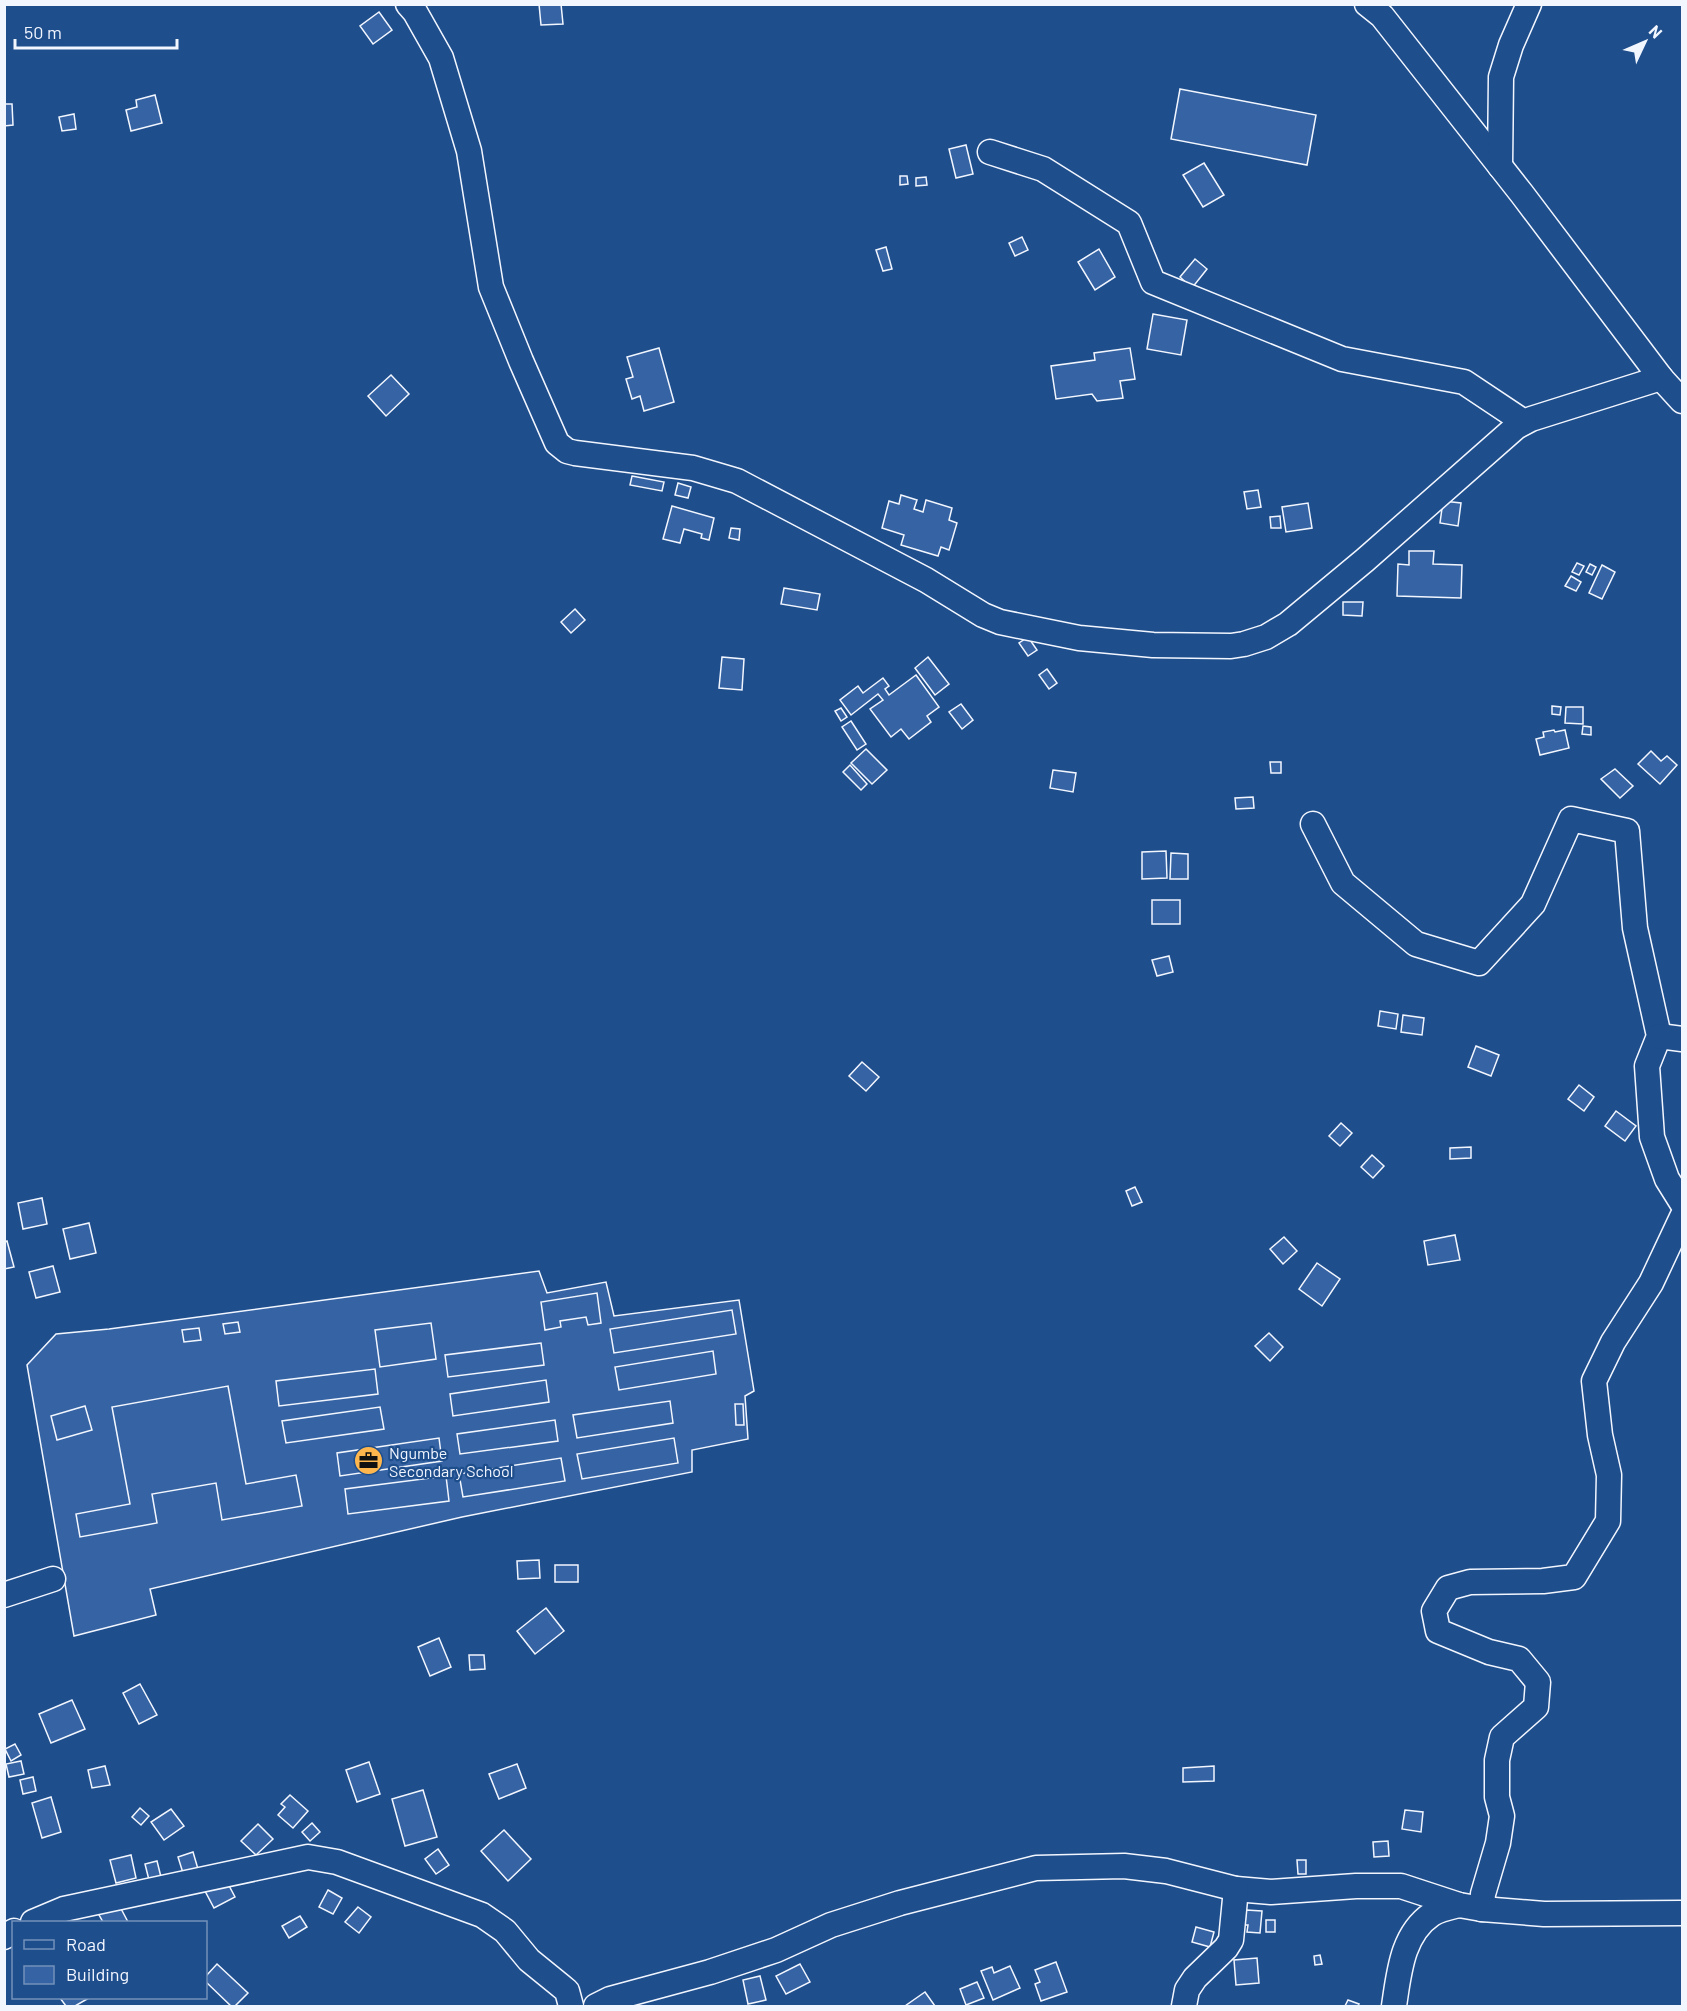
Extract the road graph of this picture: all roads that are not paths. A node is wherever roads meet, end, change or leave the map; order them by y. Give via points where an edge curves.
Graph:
1 (408, 4) edge
2 (1367, 4) edge
3 (1529, 4) edge
4 (990, 152) dead end
5 (1500, 166) junction
6 (1660, 378) junction
7 (1683, 401) edge
8 (1524, 422) junction
9 (1313, 824) dead end
10 (1671, 1038) edge
11 (1683, 1203) edge
12 (1683, 1218) edge
13 (53, 1579) dead end
14 (4, 1595) edge
15 (1236, 1889) junction
16 (1471, 1907) junction
17 (1683, 1913) edge
18 (37, 1921) edge
19 (571, 2007) edge
20 (596, 2007) edge
21 (1184, 2007) edge
22 (1394, 2007) edge

1 - 8 street via 441,58 469,151 491,287 557,443 575,453 693,468 737,481 1000,622 1079,638 1153,645 1231,646 1266,637 1322,597
2 - 5 street via 1382,16
3 - 5 street via 1501,77
4 - 8 street via 1043,169 1129,223 1154,282 1342,359 1464,382
5 - 6 street
6 - 7 street
6 - 8 street
9 - 10 street via 1343,883 1416,944 1479,963 1533,904 1571,819 1627,831 1635,928
10 - 11 street via 1647,1066 1652,1137 1667,1179
12 - 16 street via 1651,1283 1613,1342 1594,1381 1609,1475 1608,1521 1589,1554 1574,1577 1470,1582 1448,1588 1434,1611 1438,1631 1489,1652 1519,1659 1538,1682 1536,1707 1502,1737 1497,1760 1497,1797 1502,1816 1498,1843 1483,1894
13 - 14 street
15 - 16 street via 1271,1892 1401,1886
15 - 20 street via 1166,1871 1124,1866 1036,1868 831,1924 776,1950 610,1999
15 - 21 street via 1231,1940 1195,1978 1187,1990
16 - 17 street via 1544,1914
16 - 22 street via 1434,1912 1420,1924 1403,1956
18 - 19 street via 64,1909 308,1857 337,1862 482,1915 505,1931 529,1960 567,1991

